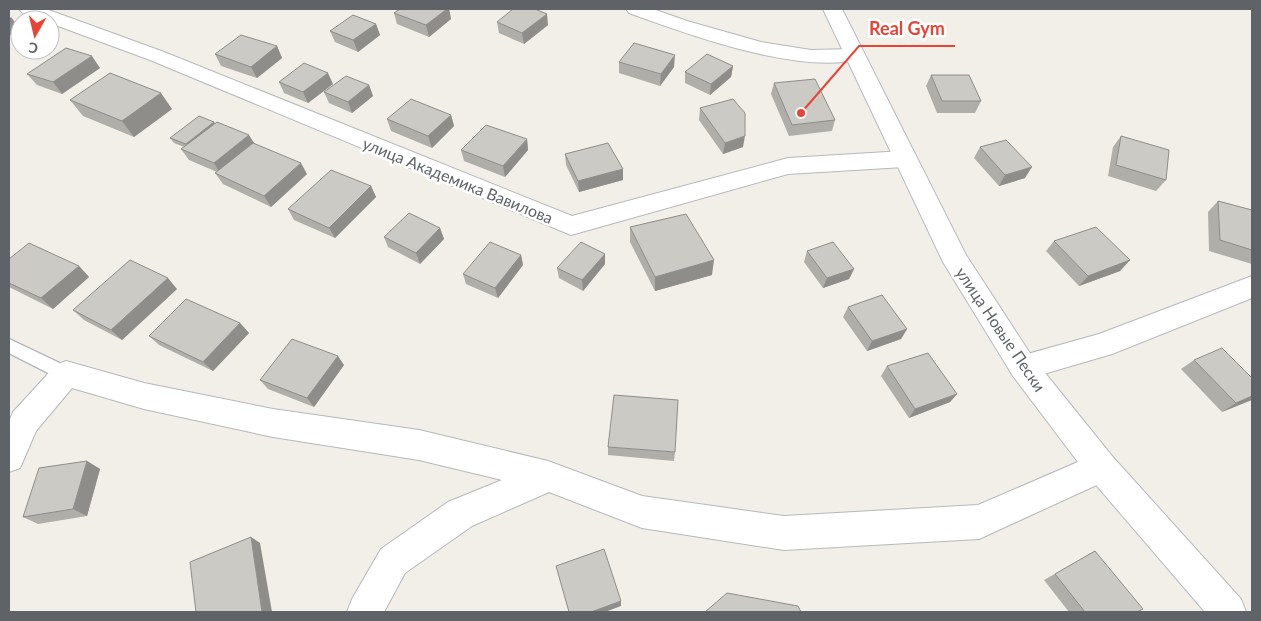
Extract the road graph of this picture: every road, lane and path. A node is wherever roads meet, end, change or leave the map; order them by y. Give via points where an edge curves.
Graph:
1 (28, 9) edge
2 (636, 9) edge
3 (832, 9) edge
4 (854, 56) junction
5 (904, 159) junction
6 (1252, 287) edge
7 (9, 346) edge
8 (1023, 367) junction
9 (66, 374) junction
10 (9, 457) edge
11 (1101, 467) junction
12 (548, 476) junction
13 (365, 612) edge
14 (1228, 612) edge

1 - 5 street, улица Академика Вавилова via 157,56 571,226 788,166
2 - 4 street via 759,48 811,56
3 - 4 street, улица Новые Пески
4 - 5 street, улица Новые Пески
5 - 8 street, улица Новые Пески via 956,262
6 - 8 street via 1102,346
7 - 9 lane
8 - 11 street, улица Новые Пески
9 - 10 street via 24,422
9 - 12 street via 144,396 273,423 419,445
11 - 12 street via 979,522 784,532 642,512
11 - 14 street, улица Новые Пески
12 - 13 street via 460,514 393,561

